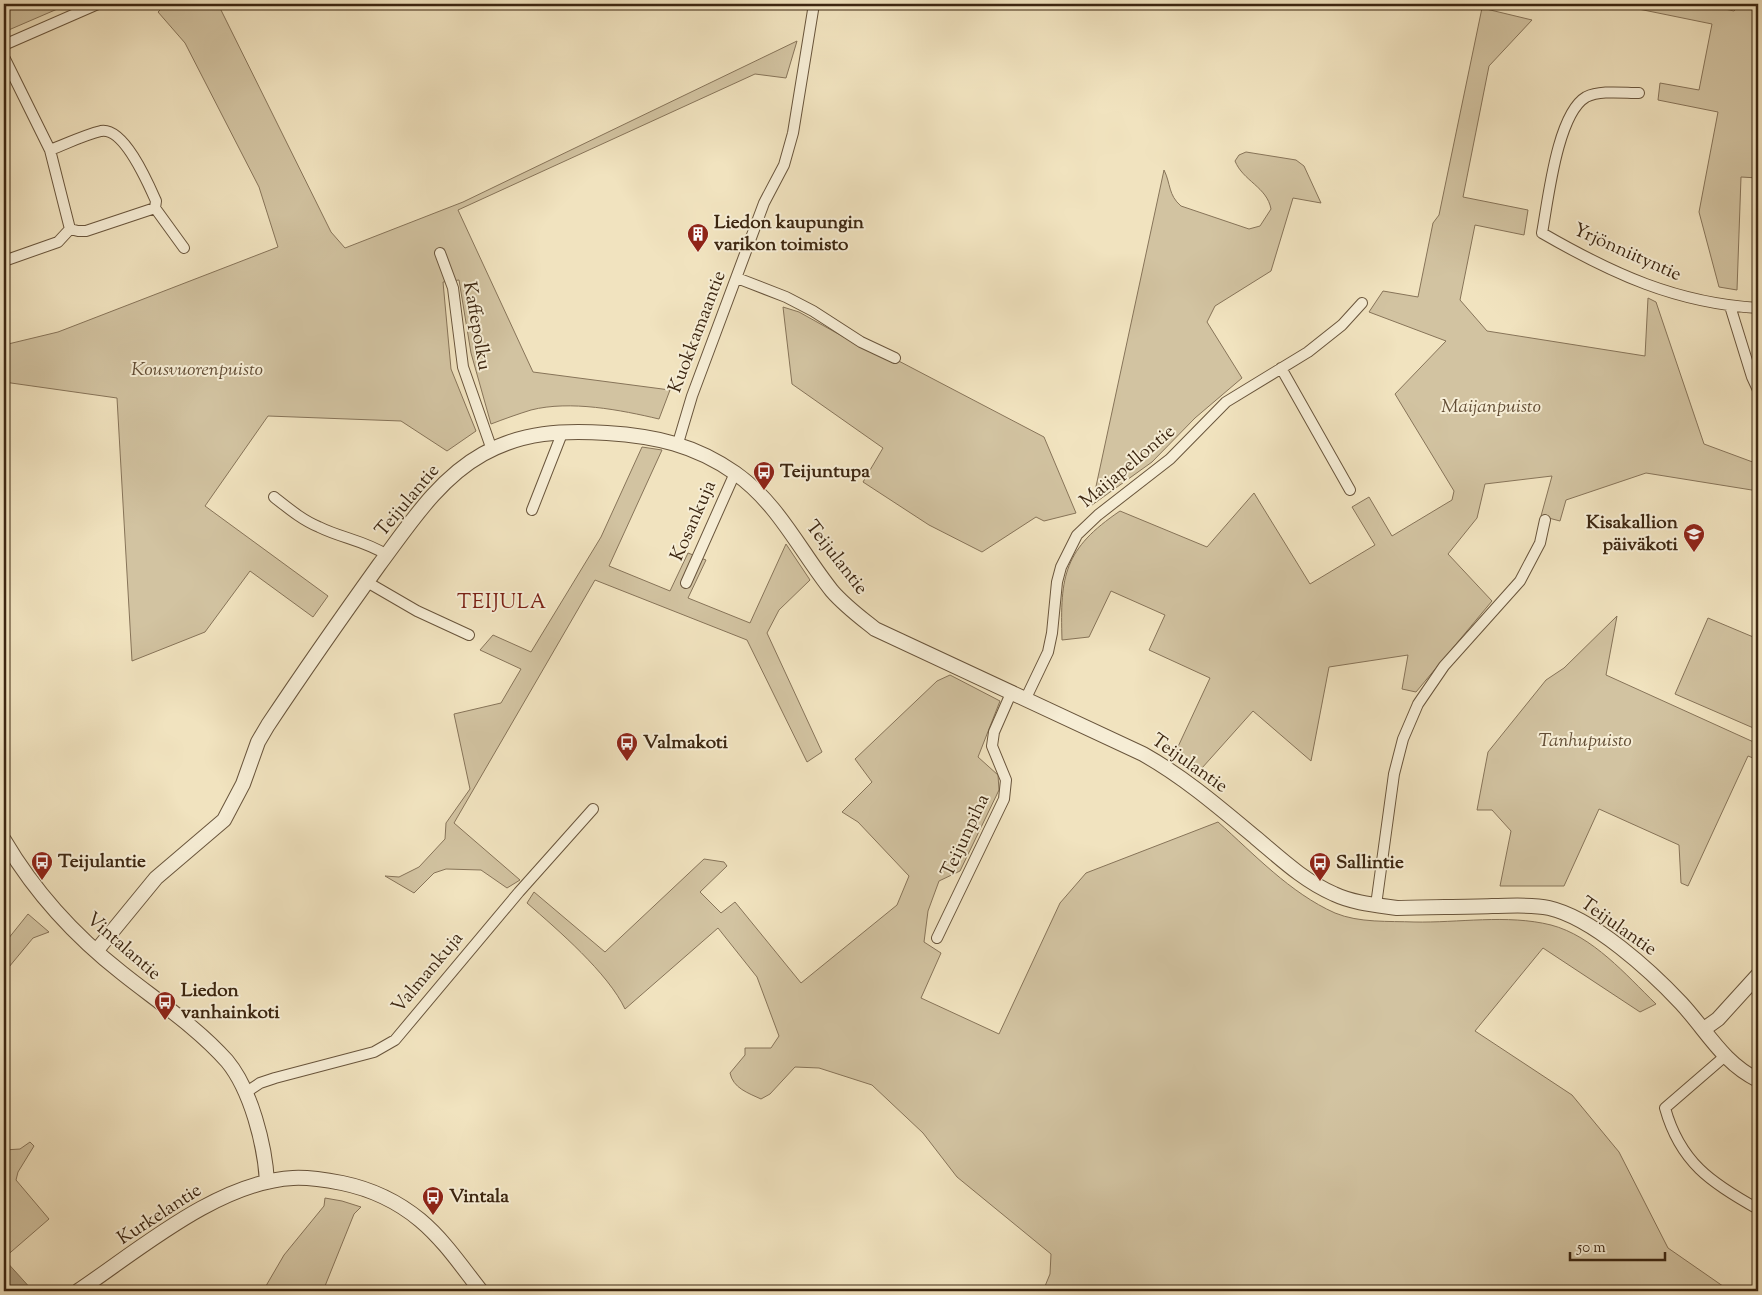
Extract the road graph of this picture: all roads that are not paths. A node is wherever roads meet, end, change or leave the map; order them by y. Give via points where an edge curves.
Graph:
1 (98, 4) edge
2 (814, 4) edge
3 (4, 45) edge
4 (4, 57) edge
5 (1639, 93) dead end
6 (50, 150) junction
7 (155, 208) junction
8 (70, 228) junction
9 (184, 248) dead end
10 (440, 253) dead end
11 (4, 261) edge
12 (737, 278) junction
13 (1362, 303) dead end
14 (1730, 306) junction
15 (1758, 308) edge
16 (895, 358) dead end
17 (1281, 368) junction
18 (1758, 390) edge
19 (563, 431) junction
20 (678, 443) junction
21 (492, 450) junction
22 (735, 473) junction
23 (1350, 490) dead end
24 (274, 497) dead end
25 (532, 510) dead end
26 (1545, 520) dead end
27 (387, 555) junction
28 (367, 582) junction
29 (686, 583) dead end
30 (469, 635) dead end
31 (1012, 691) junction
32 (1026, 698) junction
33 (593, 809) dead end
34 (4, 840) edge
35 (1376, 905) junction
36 (937, 938) dead end
37 (97, 950) junction
38 (1758, 975) edge
39 (1704, 1029) junction
40 (1724, 1057) junction
41 (1758, 1080) edge
42 (245, 1093) junction
43 (267, 1182) junction
44 (1758, 1209) edge
45 (78, 1291) edge
46 (481, 1291) edge

1 - 3 street
2 - 12 street, Kuokkamaantie via 793,133 784,165 764,203
4 - 6 street
5 - 14 street, Yrjönniityntie via 1598,94 1578,103 1554,156 1542,233 1634,280 1682,298
6 - 7 street via 103,131 112,132 125,144 156,201
6 - 8 street
7 - 8 street via 86,231
7 - 9 street
8 - 11 street via 58,242
10 - 21 street, Kaffepolku via 453,288 463,367
12 - 16 street via 786,297 861,342
12 - 20 street, Kuokkamaantie via 692,396
13 - 17 street, Maijapellontie via 1342,325
14 - 15 street, Yrjönniityntie
14 - 18 street
17 - 23 street
17 - 32 street, Maijapellontie via 1226,402 1170,459 1098,515 1077,536 1066,554 1057,582 1048,652
19 - 20 street, Teijulantie via 647,436
19 - 21 street, Teijulantie via 519,438
19 - 25 street
20 - 22 street, Teijulantie
21 - 27 street, Teijulantie via 467,464 451,478 410,523
22 - 29 street, Kosankuja
22 - 31 street, Teijulantie via 768,502 832,591 861,618 875,629
24 - 27 street via 302,519 337,535 373,546
26 - 35 street via 1540,543 1520,581 1444,666 1418,704 1403,739 1394,774
27 - 28 street, Teijulantie
28 - 30 street via 417,611
28 - 37 street, Teijulantie via 268,725 258,742 244,784 224,820 156,878
31 - 32 street, Teijulantie
31 - 36 street, Teijunpiha via 994,732 992,746 1006,780 1004,799
32 - 35 street, Teijulantie via 1172,770 1316,885 1336,895
33 - 42 street, Valmankuja via 395,1040 374,1052 260,1083
34 - 37 street, Vintalantie via 44,899
35 - 39 street, Teijulantie via 1397,908 1533,906 1563,912 1581,920 1652,974
37 - 42 street, Vintalantie via 228,1062
38 - 39 street via 1718,1019
39 - 40 street, Teijulantie
40 - 41 street, Teijulantie
40 - 44 street via 1665,1108 1678,1144 1696,1168
42 - 43 street, Vintalantie via 266,1159
43 - 45 street, Kurkelantie via 225,1195 185,1218
43 - 46 street, Kurkelantie via 293,1178 326,1180 388,1198 437,1236

